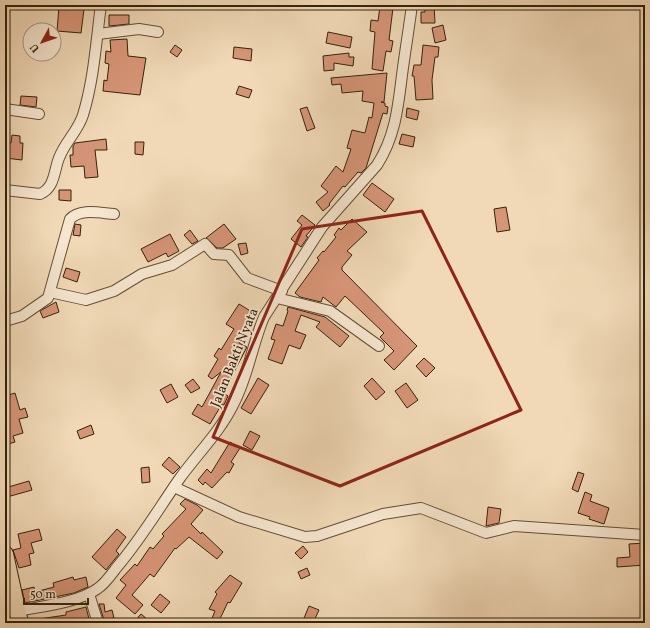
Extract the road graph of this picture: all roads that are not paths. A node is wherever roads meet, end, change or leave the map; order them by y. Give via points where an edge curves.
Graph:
1 (101, 5) edge
2 (412, 5) edge
3 (158, 32) dead end
4 (98, 34) junction
5 (5, 109) edge
6 (39, 114) dead end
7 (5, 190) edge
8 (114, 214) dead end
9 (50, 292) junction
10 (279, 294) junction
11 (5, 321) edge
12 (380, 346) dead end
13 (174, 487) junction
14 (645, 535) edge
15 (5, 554) edge
16 (88, 594) junction
17 (19, 617) edge
18 (98, 623) edge

1 - 4 street
2 - 10 street, Jalan Bakti Nyata via 398,112 392,137 377,165 322,227
3 - 4 street via 134,29
4 - 7 street via 83,116 65,146 51,185 40,194
5 - 6 street
8 - 9 street via 80,213 70,219
9 - 10 street via 86,300 114,291 142,274 172,265 205,244 214,254 229,255 247,278
9 - 11 street via 41,304 22,316
10 - 12 street via 330,311
10 - 13 street, Jalan Bakti Nyata via 258,330 246,376 234,404 210,442
13 - 14 street via 239,517 305,537 318,536 383,514 421,508 486,533 514,526
13 - 16 street, Jalan Bakti Nyata via 129,553 102,586
15 - 17 main road
16 - 17 street, Jalan Bakti Nyata
16 - 18 street

